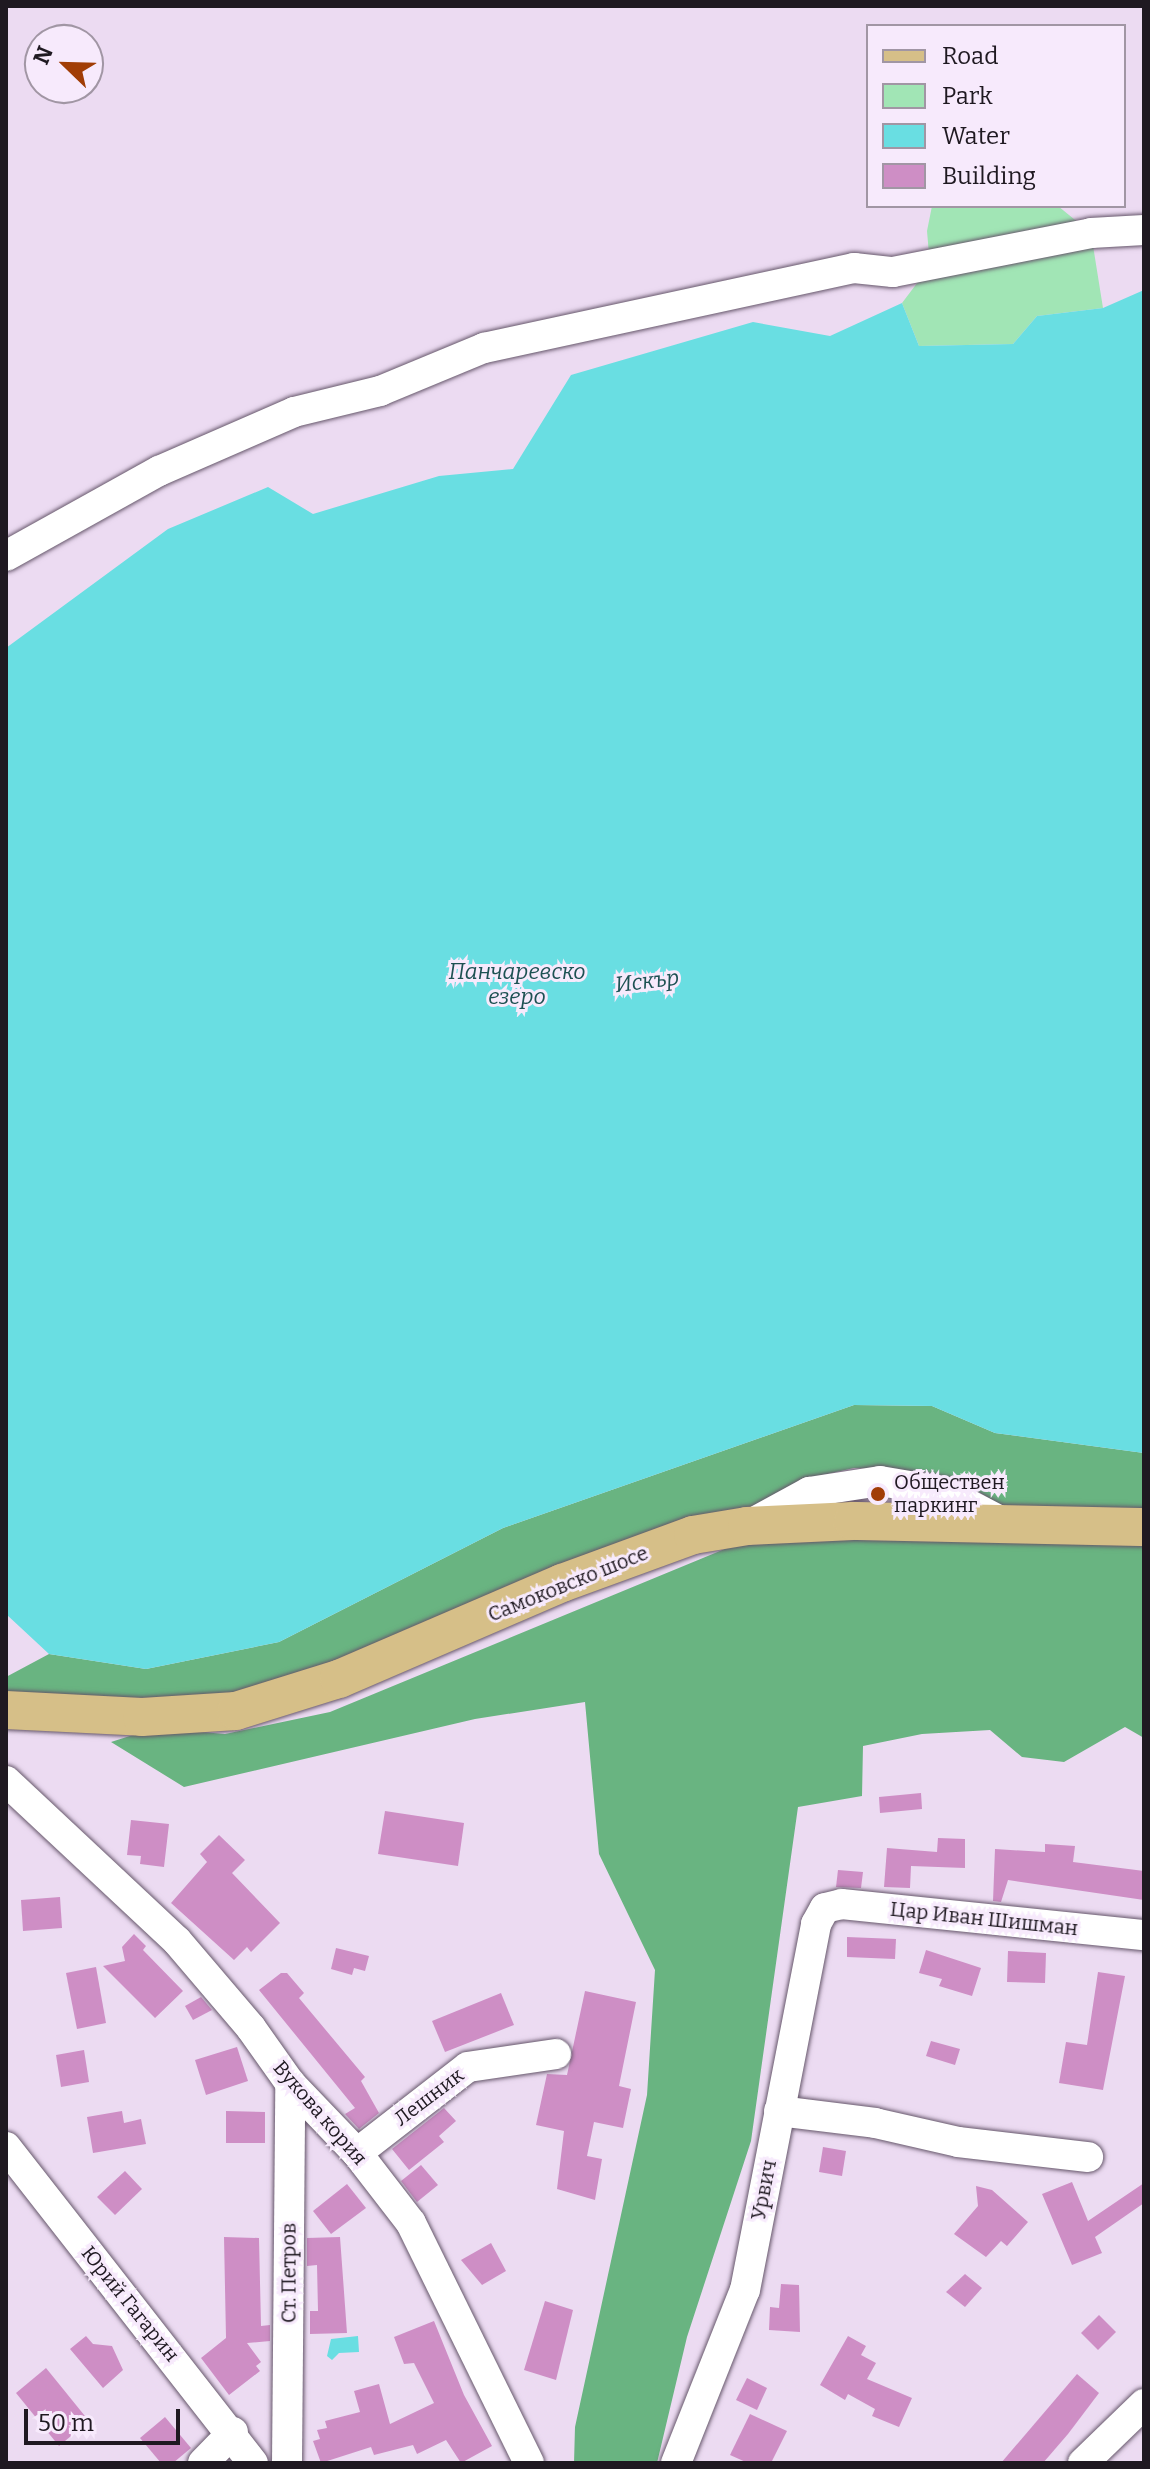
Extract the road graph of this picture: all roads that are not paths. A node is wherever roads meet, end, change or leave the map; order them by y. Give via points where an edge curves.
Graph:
1 (1144, 230) edge
2 (6, 556) edge
3 (1144, 1527) edge
4 (6, 1710) edge
5 (6, 1781) edge
6 (825, 1908) joint
7 (1144, 1935) edge
8 (556, 2054) dead end
9 (290, 2083) junction
10 (779, 2111) junction
11 (357, 2153) junction
12 (1088, 2157) dead end
13 (10, 2161) edge
14 (1144, 2404) edge
15 (233, 2432) junction
16 (203, 2463) edge
17 (253, 2463) edge
18 (287, 2463) edge
19 (529, 2463) edge
20 (676, 2463) edge
21 (1083, 2463) edge

1 - 2 street via 1091,233 893,272 854,268 484,348 380,391 294,412 159,471
3 - 4 main road, Самоковско шосе via 747,1526 678,1541 562,1583 339,1679 236,1711 142,1717
5 - 9 street, Вукова кория via 177,1941
6 - 7 street, Цар Иван Шишман via 842,1904
6 - 10 street, Урвич via 816,1924
8 - 11 street, Лешник via 468,2067
9 - 11 street, Вукова кория
9 - 18 street, Ст. Петров
10 - 12 street via 875,2123 958,2142
10 - 20 street, Урвич via 745,2290
11 - 19 street, Вукова кория via 411,2223
13 - 15 street, Юрий Гагарин
14 - 21 street
15 - 16 street
15 - 17 street, Юрий Гагарин

